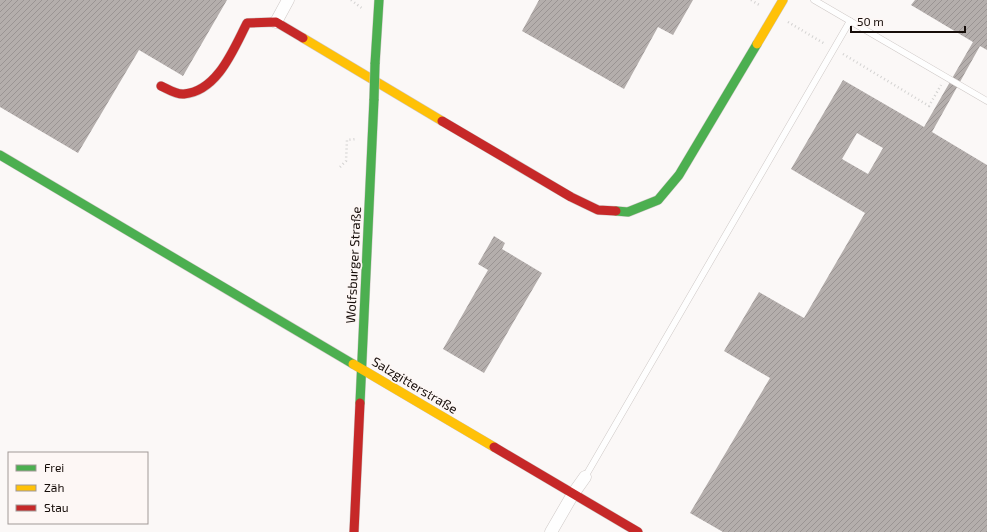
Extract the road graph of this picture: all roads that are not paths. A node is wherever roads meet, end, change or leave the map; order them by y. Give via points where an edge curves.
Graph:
1 (288, 0) edge
2 (379, 0) edge
3 (783, 0) edge
4 (814, 0) edge
5 (850, 21) junction
6 (276, 22) junction
7 (161, 86) dead end
8 (987, 101) edge
9 (0, 155) edge
10 (361, 368) junction
11 (585, 477) joint
12 (573, 494) junction
13 (354, 532) edge
14 (551, 532) edge
15 (638, 532) edge

1 - 6 street
2 - 10 street, Wolfsburger Straße, bridge
3 - 6 street via 679,175 658,200 628,212 598,210 571,197
4 - 5 lane
5 - 8 lane
5 - 11 lane
6 - 7 street via 247,23 214,79 199,90 183,94
9 - 10 street, Salzgitterstraße
10 - 12 street, Salzgitterstraße
10 - 13 street, Wolfsburger Straße
11 - 12 street
12 - 14 street
12 - 15 street, Salzgitterstraße

